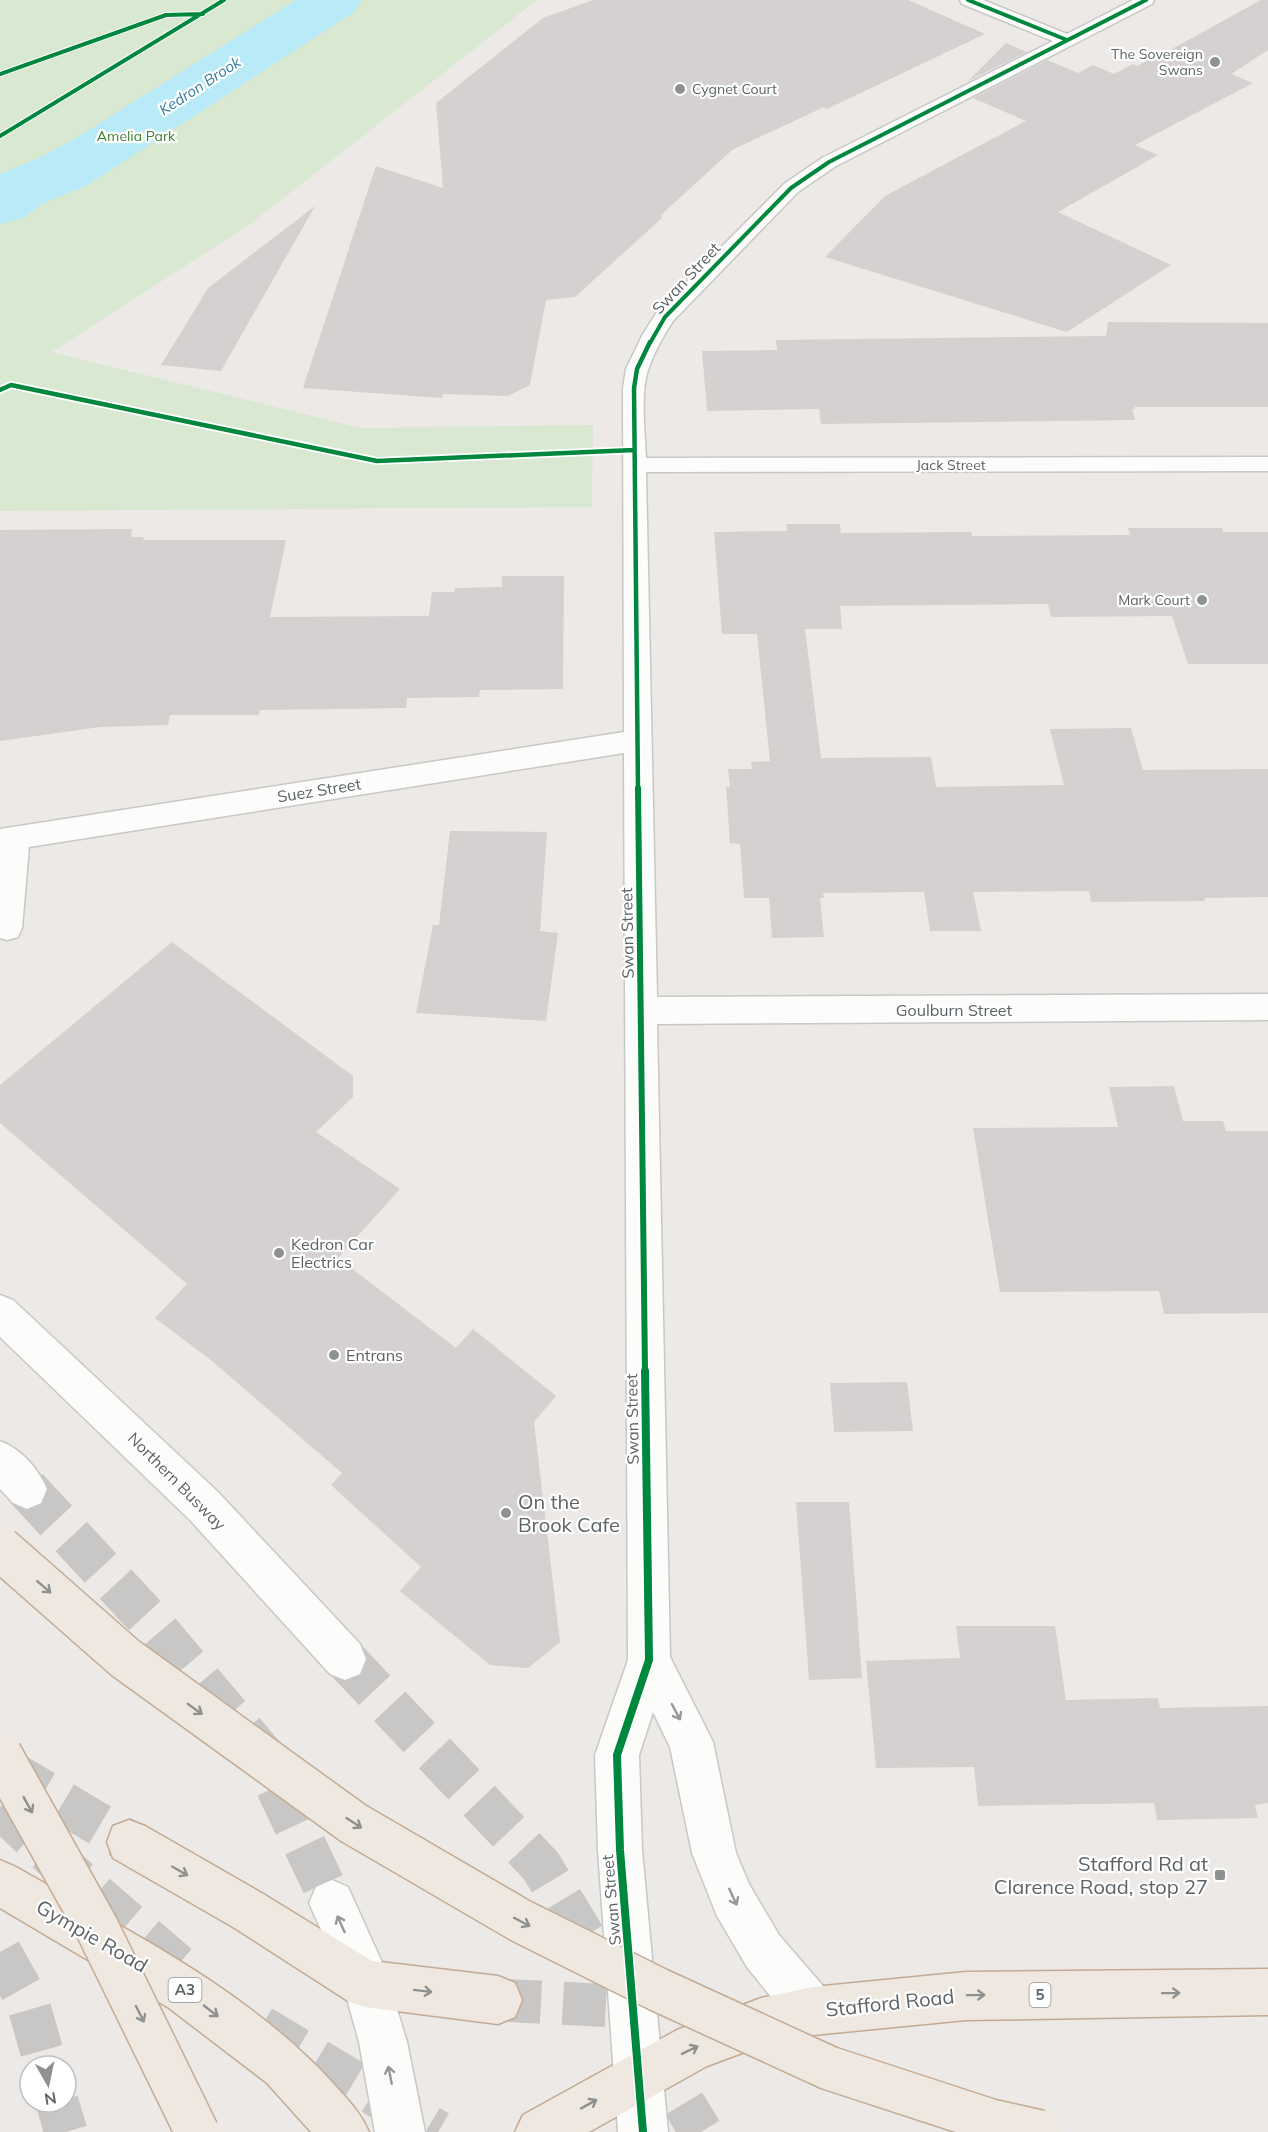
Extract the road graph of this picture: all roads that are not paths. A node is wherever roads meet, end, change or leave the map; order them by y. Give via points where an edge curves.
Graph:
1 (968, 0) edge
2 (1146, 0) edge
3 (1067, 40) junction
4 (1268, 464) edge
5 (635, 465) junction
6 (638, 740) junction
7 (8, 839) edge
8 (7, 928) dead end
9 (1268, 1007) edge
10 (641, 1011) junction
11 (0, 1312) edge
12 (0, 1460) edge
13 (27, 1489) tunnel mouth
14 (0, 1548) edge
15 (345, 1659) tunnel mouth
16 (649, 1660) junction
17 (0, 1754) edge
18 (129, 1842) tunnel mouth
19 (0, 1883) edge
20 (332, 1903) tunnel mouth
21 (365, 1984) junction
22 (1268, 1992) edge
23 (498, 2000) tunnel mouth
24 (813, 2011) junction
25 (638, 2077) junction
26 (197, 2132) edge
27 (344, 2132) edge
28 (400, 2132) edge
29 (540, 2132) edge
30 (643, 2132) edge
31 (1040, 2132) edge

1 - 3 street
2 - 3 street, Swan Street
3 - 5 street, Swan Street via 829,162 791,188 665,317 644,350 634,388
4 - 5 street, Jack Street
5 - 6 street, Swan Street
6 - 7 street, Suez Street
6 - 10 street, Swan Street
7 - 8 street
9 - 10 street, Goulburn Street
10 - 16 street, Swan Street
11 - 15 street, Northern Busway via 204,1506
12 - 13 street
14 -> 31 highway, bridge via 125,1658 353,1823 521,1921 829,2068 991,2121
16 -> 24 street, Swan Street via 692,1742 714,1853 733,1900 763,1951
16 - 25 street, Swan Street via 617,1755 620,1850
17 -> 26 highway, bridge via 97,1928
18 -> 21 highway
19 -> 27 highway, Gympie Road / A3 via 186,1991 284,2066
21 -> 20 street via 361,1966
21 -> 23 highway
28 -> 21 street via 383,2042
24 -> 22 highway, Stafford Road / 5 via 966,1996
25 -> 24 highway, Stafford Road / 5 via 694,2048 761,2022
29 -> 25 highway, Stafford Road / 5
25 - 30 street, Swan Street

